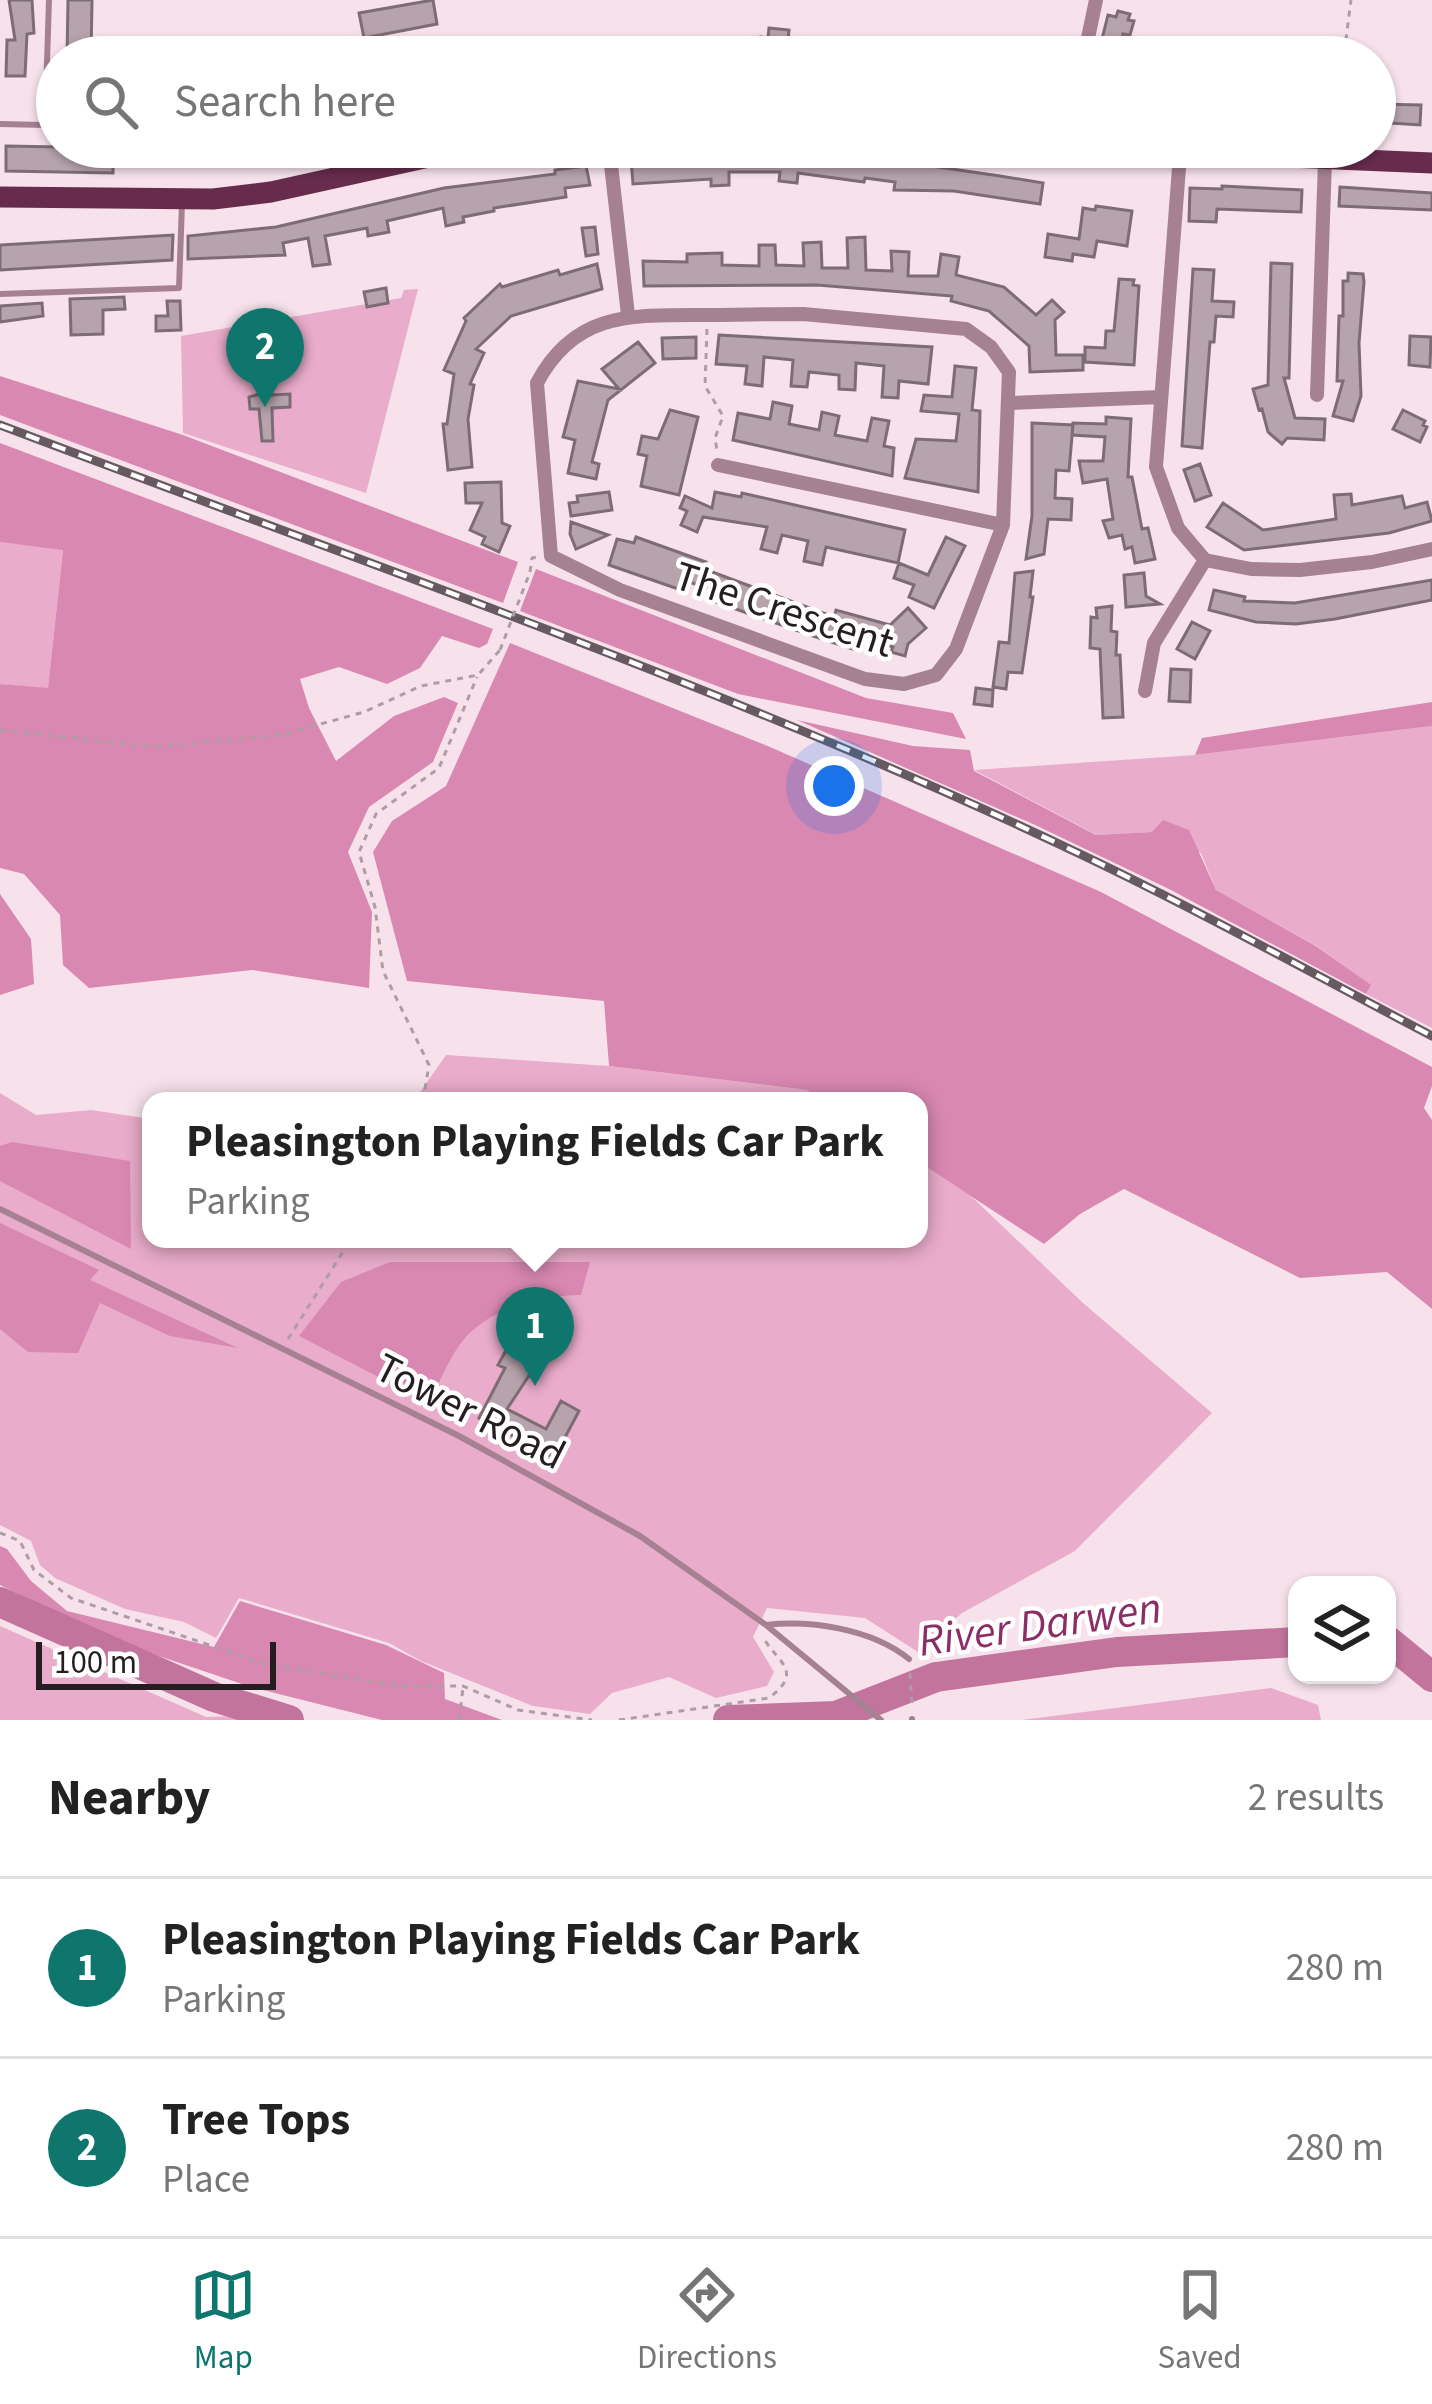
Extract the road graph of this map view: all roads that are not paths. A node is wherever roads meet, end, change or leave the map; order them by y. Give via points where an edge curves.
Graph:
1 (49, 0) edge
2 (1096, 0) edge
3 (48, 36) edge
4 (1088, 36) edge
5 (0, 124) edge
6 (36, 125) edge
7 (1396, 162) edge
8 (1432, 163) edge
9 (353, 168) edge
10 (611, 168) edge
11 (1179, 168) edge
12 (1325, 168) edge
13 (0, 197) edge
14 (182, 199) junction
15 (0, 294) edge
16 (628, 315) junction
17 (1317, 394) dead end
18 (1161, 397) junction
19 (1010, 404) junction
20 (718, 465) road end
21 (1003, 525) junction
22 (1432, 549) edge
23 (1205, 560) junction
24 (1145, 691) dead end
25 (0, 1209) edge
26 (766, 1625) junction
27 (909, 1659) road end
28 (881, 1720) edge

1 - 3 lane
2 - 4 street
5 - 6 lane
7 - 8 main road
9 - 14 main road via 271,192
10 - 16 street
11 - 18 street
12 - 17 street
13 - 14 main road
14 - 15 lane via 179,288
16 - 19 street, The Crescent via 803,314 966,329 1009,372
16 - 21 street, The Crescent via 574,338 537,383 551,556 620,590 865,679 904,684 936,675 956,649
18 - 19 street
18 - 23 street via 1156,466 1178,528
19 - 21 street, The Crescent
20 - 21 street
22 - 23 street via 1300,570
23 - 24 street via 1154,644
25 - 26 lane, Tower Road via 459,1436 640,1536
26 - 27 lane via 862,1635
26 - 28 lane, Tower Road

